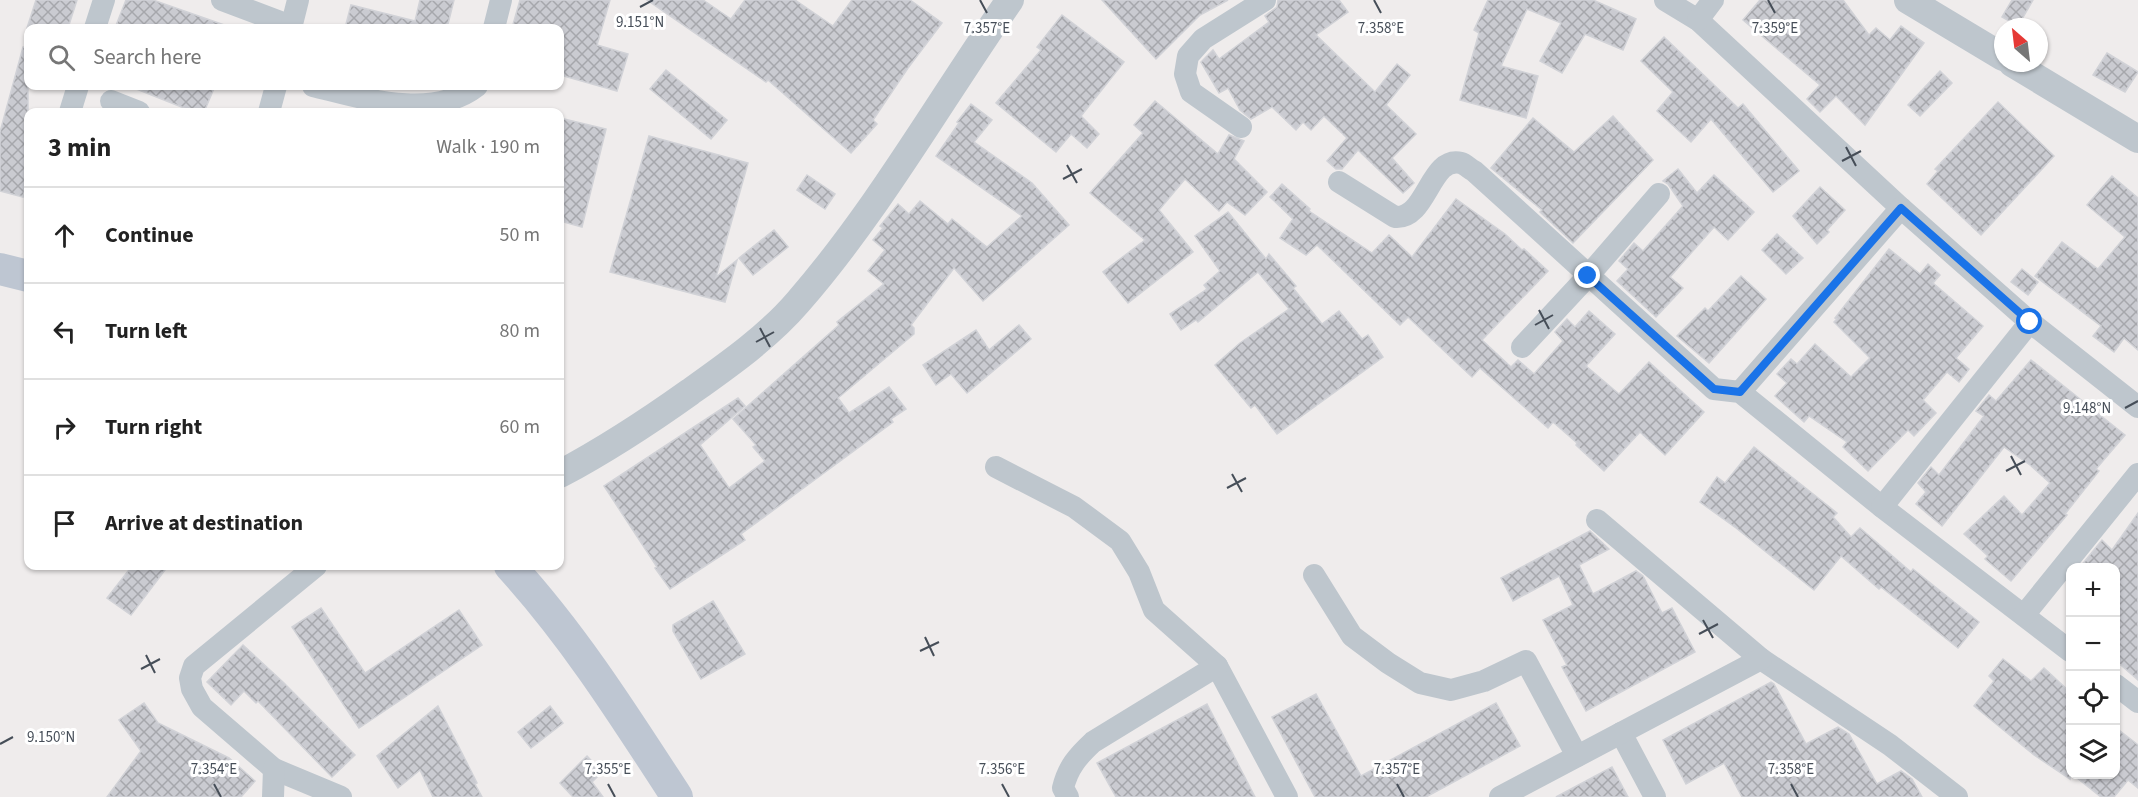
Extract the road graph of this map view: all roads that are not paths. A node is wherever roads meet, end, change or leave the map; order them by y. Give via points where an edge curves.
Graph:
1 (104, 0) edge
2 (222, 0) edge
3 (298, 0) edge
4 (501, 0) edge
5 (1010, 0) edge
6 (1265, 0) edge
7 (1665, 0) edge
8 (1713, 0) edge
9 (1908, 0) edge
10 (1698, 20) junction
11 (96, 24) edge
12 (283, 24) edge
13 (292, 24) edge
14 (495, 24) edge
15 (1994, 52) edge
16 (2027, 72) edge
17 (77, 90) edge
18 (275, 90) edge
19 (329, 90) edge
20 (472, 90) edge
21 (111, 101) dead end
22 (71, 108) edge
23 (128, 108) edge
24 (270, 108) edge
25 (1241, 127) dead end
26 (2138, 139) edge
27 (1340, 182) dead end
28 (1659, 194) dead end
29 (1901, 208) junction
30 (0, 269) edge
31 (24, 275) edge
32 (1588, 276) junction
33 (2030, 322) junction
34 (1522, 347) dead end
35 (1740, 392) junction
36 (2138, 407) edge
37 (996, 467) dead end
38 (564, 472) edge
39 (2138, 474) edge
40 (1882, 507) junction
41 (1597, 520) dead end
42 (311, 570) edge
43 (514, 570) edge
44 (1314, 575) dead end
45 (2024, 615) junction
46 (2066, 648) edge
47 (1761, 659) junction
48 (1216, 666) junction
49 (2120, 689) edge
50 (2138, 702) edge
51 (1621, 733) junction
52 (1577, 756) junction
53 (274, 769) junction
54 (273, 797) edge
55 (341, 797) edge
56 (677, 797) edge
57 (1068, 797) edge
58 (1287, 797) edge
59 (1500, 797) edge
60 (1655, 797) edge
61 (1957, 797) edge

1 - 11 street
2 - 12 street
3 - 13 street
4 - 14 street
5 - 38 street via 867,212 797,303 724,368 608,448
6 - 25 street via 1203,39 1188,56 1185,74 1191,92
7 - 10 street
8 - 10 street
9 - 15 street
10 - 29 street
16 - 26 street
17 - 22 street
18 - 24 street
19 - 20 street via 377,102 422,105
21 - 23 street
27 - 32 street via 1395,217 1403,218 1411,214 1440,170 1450,163 1462,163
28 - 32 street
29 - 33 street
29 - 35 street
30 - 31 main road
32 - 34 street
32 - 35 street via 1714,389
33 - 36 street
33 - 40 street
35 - 40 street
37 - 48 street via 1074,507 1120,541 1139,572 1154,610
39 - 45 street
40 - 45 street
41 - 47 street
42 - 53 street via 195,666 190,678 201,707
43 - 56 main road via 601,681
44 - 52 street via 1352,636 1420,682 1451,690 1484,681 1526,661
45 - 46 street
47 - 51 street
47 - 61 street via 1890,745
48 - 57 street via 1077,756 1063,788
48 - 58 street
49 - 50 street
51 - 52 street
51 - 60 street
52 - 59 street
53 - 54 street
53 - 55 street

